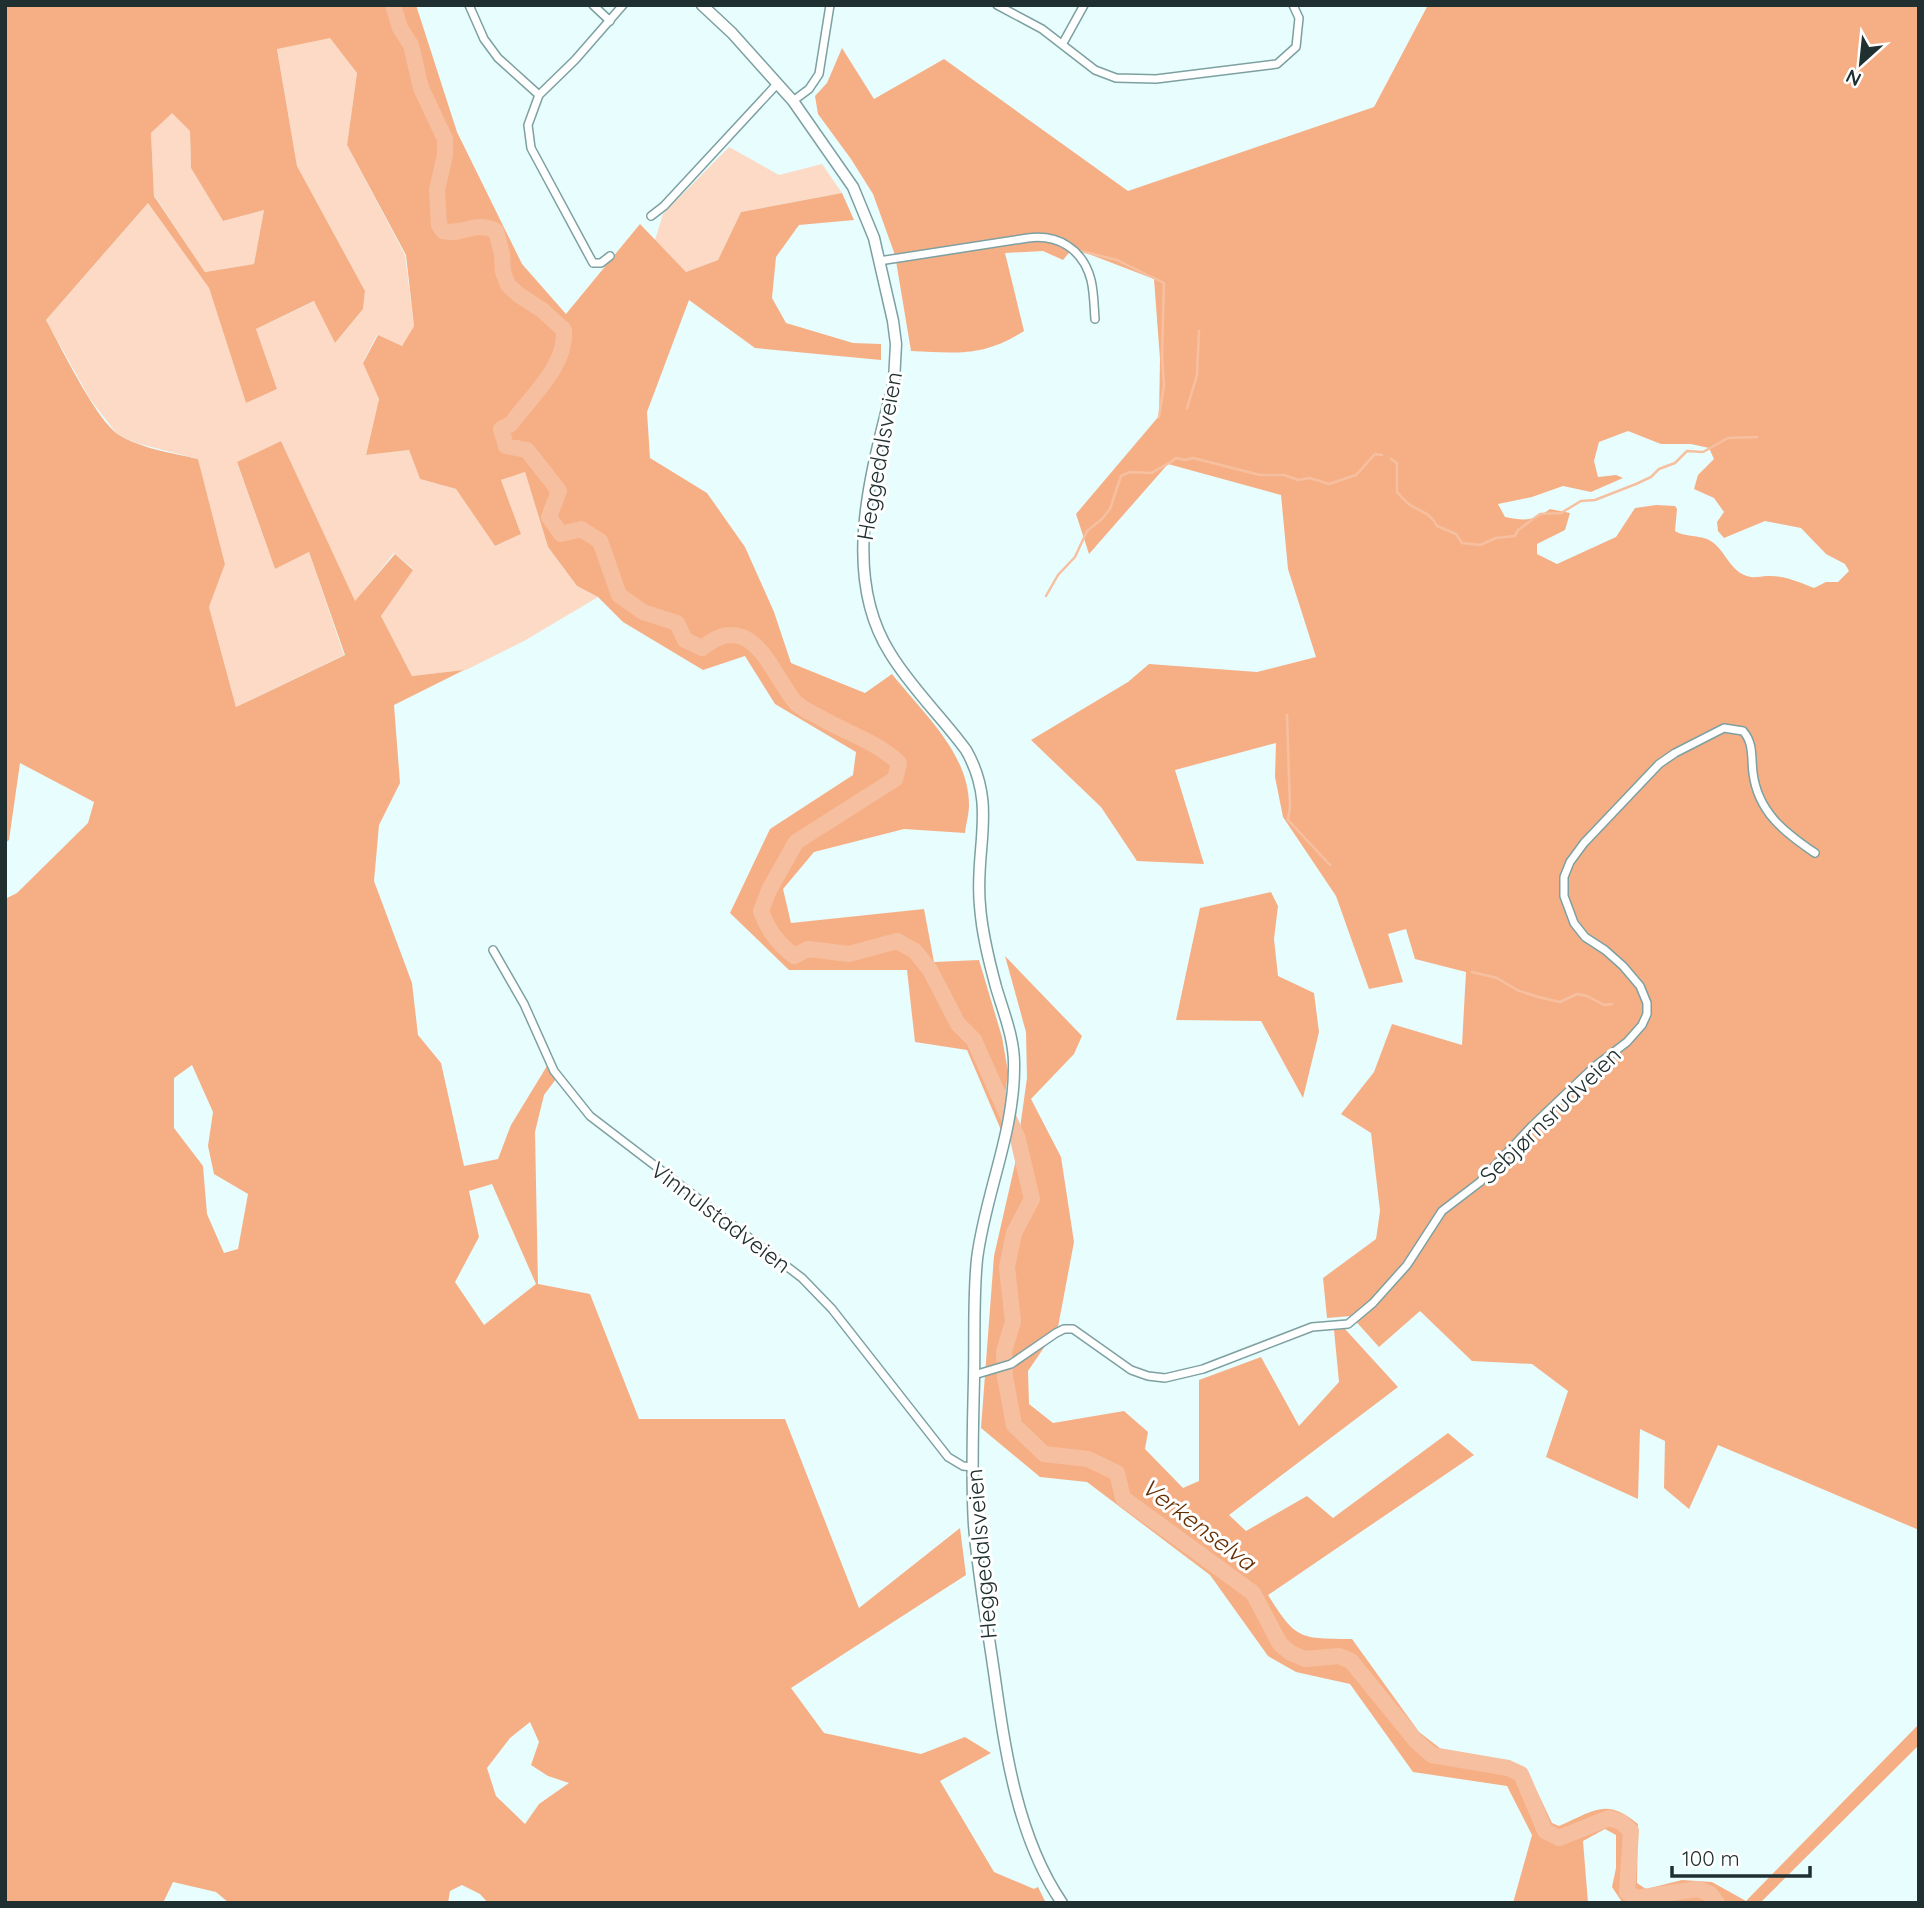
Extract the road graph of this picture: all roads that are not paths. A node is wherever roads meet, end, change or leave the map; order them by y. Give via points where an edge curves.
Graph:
1 (469, 5) edge
2 (593, 5) edge
3 (623, 5) edge
4 (702, 5) edge
5 (830, 5) edge
6 (997, 5) edge
7 (1084, 5) edge
8 (1293, 5) edge
9 (610, 21) junction
10 (1063, 43) junction
11 (778, 83) junction
12 (539, 95) junction
13 (793, 101) junction
14 (651, 216) dead end
15 (610, 256) dead end
16 (879, 261) junction
17 (1095, 319) dead end
18 (1815, 853) dead end
19 (493, 950) dead end
20 (974, 1375) junction
21 (972, 1467) junction
22 (1062, 1903) edge

1 - 12 street via 498,58
2 - 9 street
3 - 9 street
4 - 11 main road, Heggedalsveien
5 - 13 street via 818,74 809,89
6 - 10 street
7 - 10 street
8 - 10 street via 1299,18 1296,47 1277,64 1156,79 1116,78 1095,70
9 - 12 street
11 - 13 main road, Heggedalsveien
11 - 14 street
12 - 15 street via 528,125 531,148 593,263
13 - 16 main road, Heggedalsveien via 853,187
16 - 17 street via 1049,237 1084,264 1091,280
16 - 20 main road, Heggedalsveien via 893,321 896,361 865,524 864,582 874,622 890,653 975,766 984,815 979,900 988,958 1014,1052 1009,1114 977,1258
18 - 20 street, Sebjørnsrudveien via 1766,812 1757,793 1751,744 1743,731 1724,728 1675,753 1584,843 1564,877 1564,896 1574,923 1640,986 1647,1003 1642,1025 1541,1118 1480,1182 1442,1211 1407,1265 1373,1303 1348,1324 1312,1327 1183,1376 1165,1378 1131,1370 1073,1329 1056,1333 1011,1364
19 - 21 street, Vinnulstadveien via 554,1071 590,1116 802,1278 832,1309 948,1457
20 - 21 main road, Heggedalsveien
21 - 22 main road, Heggedalsveien via 976,1548 1004,1739 1038,1858

